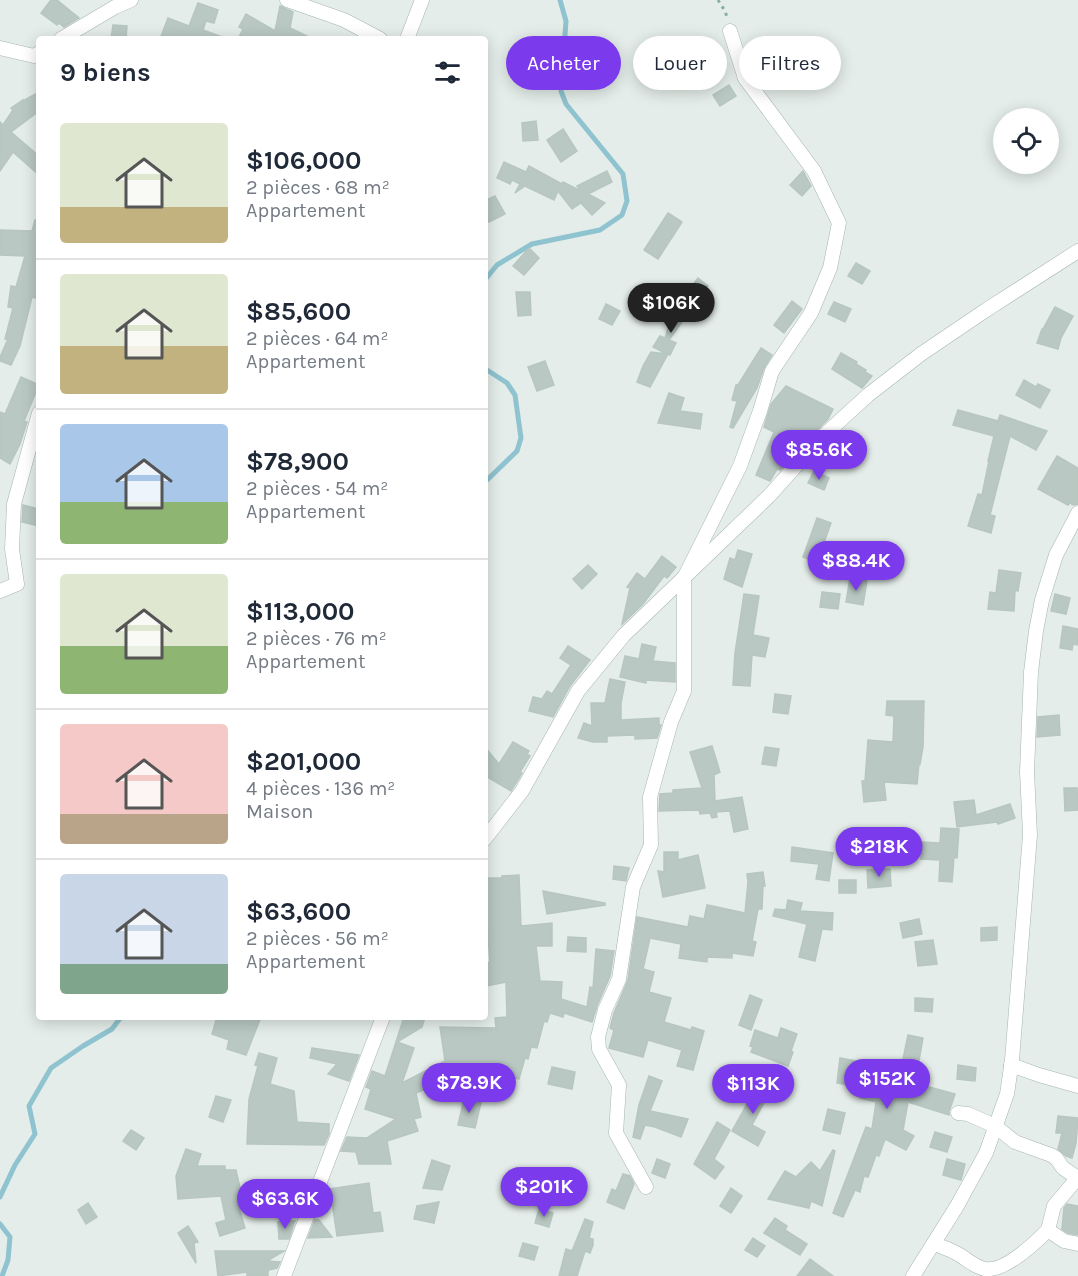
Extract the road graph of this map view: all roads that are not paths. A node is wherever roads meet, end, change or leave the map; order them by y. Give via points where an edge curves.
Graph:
1 (131, 0) edge
2 (287, 0) edge
3 (422, 0) edge
4 (730, 31) road end
5 (67, 36) edge
6 (374, 36) edge
7 (408, 36) edge
8 (0, 48) edge
9 (36, 55) edge
10 (1078, 251) edge
11 (36, 424) edge
12 (1077, 518) edge
13 (684, 578) junction
14 (0, 591) edge
15 (488, 835) edge
16 (381, 1020) edge
17 (1011, 1065) junction
18 (1078, 1086) edge
19 (958, 1113) dead end
20 (995, 1126) junction
21 (646, 1186) dead end
22 (1048, 1230) junction
23 (934, 1243) junction
24 (1078, 1244) edge
25 (284, 1276) edge
26 (913, 1276) edge

1 - 5 street
2 - 6 street via 344,20
3 - 7 street
4 - 13 street via 745,78 814,171 839,223 830,268 811,313 772,371 740,466
8 - 9 street
10 - 13 street via 921,354 868,395
11 - 14 street via 14,504 12,549 17,584
12 - 17 street via 1056,555 1036,630 1027,772 1030,835
13 - 15 street via 624,635 578,691 522,791
13 - 21 street via 684,691 650,797 651,845 633,887 619,979 598,1037 599,1049 619,1085 616,1132
16 - 25 street
17 - 18 street
17 - 20 street via 1007,1094
19 - 20 street
20 - 22 street via 1015,1142 1056,1158 1076,1177 1054,1206
20 - 23 street via 986,1153
22 - 23 street via 1022,1253 996,1268 973,1265
22 - 24 street via 1064,1241
23 - 26 street

